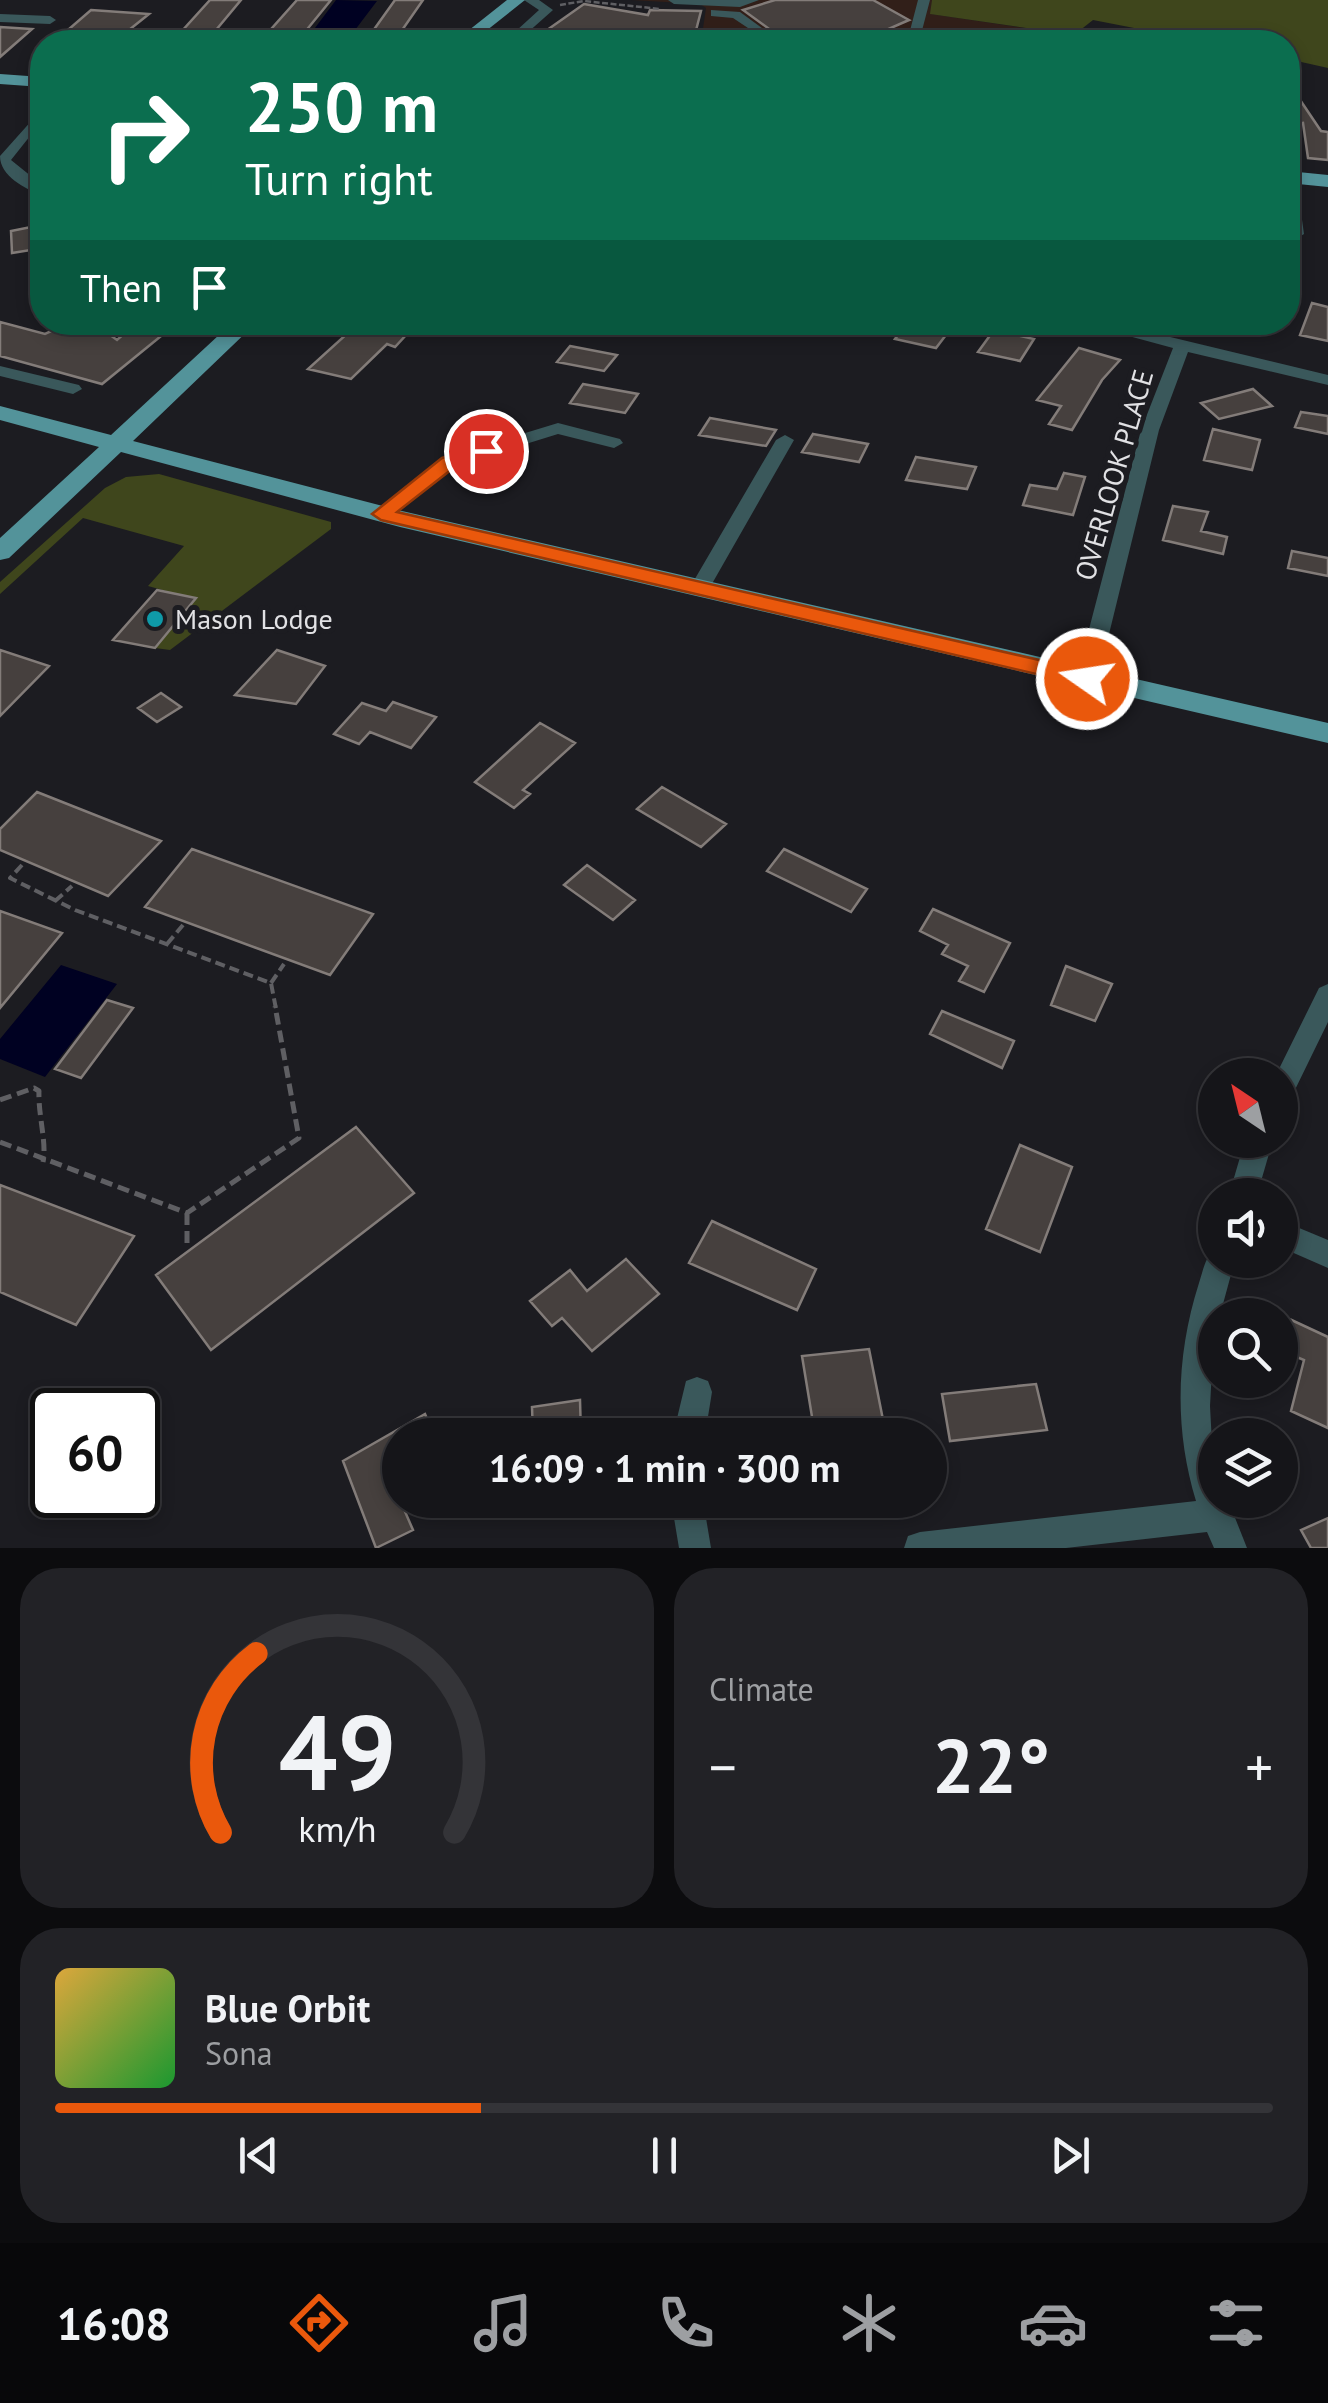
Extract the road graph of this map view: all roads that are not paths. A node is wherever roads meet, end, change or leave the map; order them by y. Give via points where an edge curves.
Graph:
1 (517, 0) edge
2 (530, 0) edge
3 (674, 0) edge
4 (752, 0) edge
5 (924, 0) edge
6 (716, 8) junction
7 (0, 18) edge
8 (50, 20) dead end
9 (478, 30) edge
10 (525, 30) edge
11 (729, 30) edge
12 (758, 30) edge
13 (916, 30) edge
14 (0, 79) edge
15 (30, 81) edge
16 (30, 128) edge
17 (1300, 178) edge
18 (1328, 181) edge
19 (30, 184) edge
20 (232, 335) edge
21 (1138, 335) edge
22 (1182, 346) junction
23 (0, 371) edge
24 (1328, 380) edge
25 (73, 389) dead end
26 (0, 414) edge
27 (784, 440) dead end
28 (614, 443) dead end
29 (116, 444) junction
30 (381, 514) junction
31 (0, 552) edge
32 (700, 589) junction
33 (1087, 679) junction
34 (1328, 733) edge
35 (1328, 994) edge
36 (1297, 1058) edge
37 (1298, 1240) edge
38 (1328, 1254) edge
39 (1216, 1278) edge
40 (697, 1392) dead end
41 (692, 1418) edge
42 (1198, 1454) edge
43 (1198, 1517) edge
44 (690, 1518) edge
45 (1216, 1518) edge
46 (695, 1548) edge
47 (920, 1548) edge
48 (1231, 1548) edge

1 - 9 main road
2 - 10 street via 546,8
3 - 6 street
4 - 6 street
5 - 13 street
6 - 11 street via 715,21
6 - 12 street
7 - 8 street
14 - 15 main road
16 - 19 street via 4,160
17 - 18 main road
20 - 29 main road
21 - 22 street
22 - 24 street
22 - 33 street, OVERLOOK PLACE via 1150,430
23 - 25 street
26 - 29 main road
27 - 32 street
28 - 30 street via 558,428 449,462
29 - 30 main road
29 - 31 main road
30 - 32 main road
32 - 33 main road
33 - 34 main road
35 - 36 street
37 - 38 street
39 - 42 street via 1193,1387
40 - 41 street
43 - 47 street
44 - 46 street
45 - 48 street

